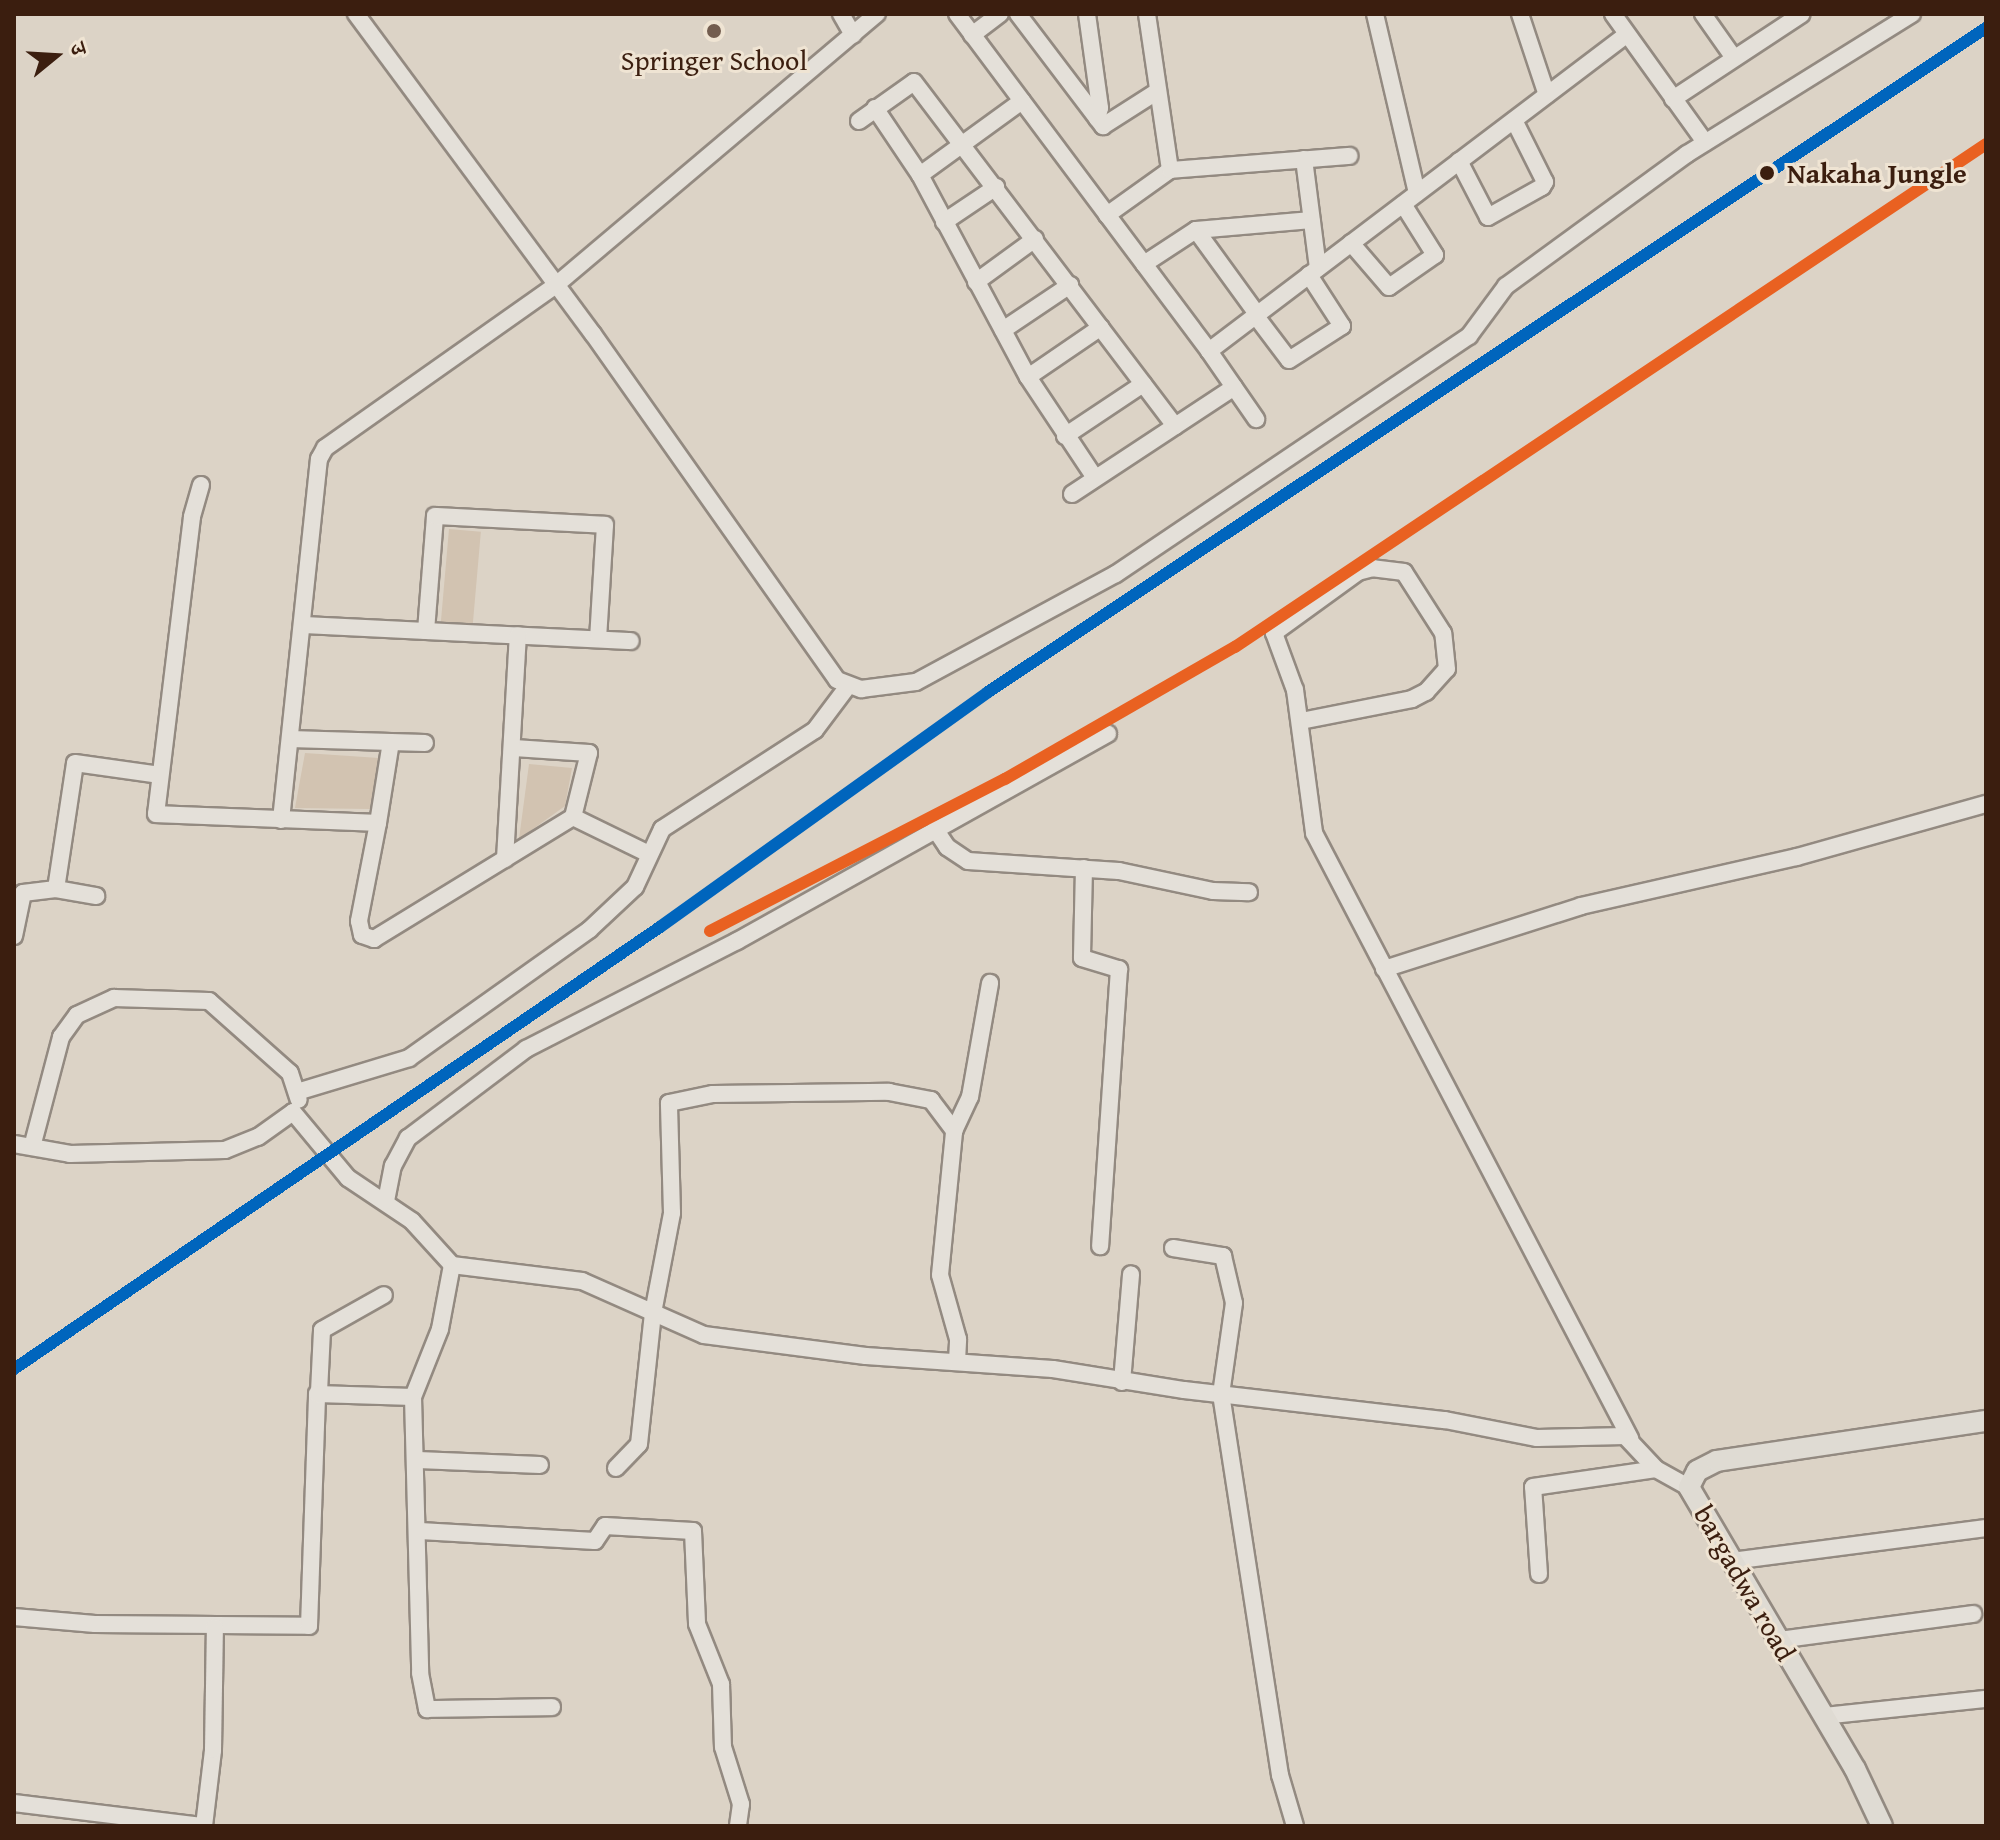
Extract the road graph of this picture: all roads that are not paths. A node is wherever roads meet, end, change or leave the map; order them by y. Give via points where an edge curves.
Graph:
1 (356, 14) edge
2 (841, 14) edge
3 (877, 14) edge
4 (957, 14) edge
5 (1000, 14) edge
6 (1018, 14) edge
7 (1087, 14) edge
8 (1147, 14) edge
9 (1375, 14) edge
10 (1520, 14) edge
11 (1613, 14) edge
12 (1705, 14) edge
13 (1802, 14) edge
14 (1912, 14) edge
15 (853, 35) junction
16 (972, 35) junction
17 (1626, 35) junction
18 (1734, 58) junction
19 (1158, 91) junction
20 (1547, 95) junction
21 (1673, 99) junction
22 (1022, 101) junction
23 (875, 108) junction
24 (1097, 119) junction
25 (1514, 120) junction
26 (859, 121) dead end
27 (1705, 142) junction
28 (963, 143) junction
29 (1349, 156) dead end
30 (1304, 159) junction
31 (1459, 161) junction
32 (1170, 170) junction
33 (920, 175) junction
34 (996, 187) junction
35 (1417, 193) junction
36 (1403, 204) junction
37 (1107, 215) junction
38 (1312, 220) junction
39 (944, 222) junction
40 (1196, 230) junction
41 (1035, 239) junction
42 (1351, 243) junction
43 (1144, 264) junction
44 (1314, 271) junction
45 (976, 282) junction
46 (556, 285) junction
47 (1070, 285) junction
48 (1256, 315) junction
49 (1101, 327) junction
50 (1003, 330) junction
51 (1209, 351) junction
52 (1028, 377) junction
53 (1143, 384) junction
54 (1234, 387) junction
55 (1256, 419) dead end
56 (1175, 426) junction
57 (1065, 436) junction
58 (1095, 478) junction
59 (201, 485) dead end
60 (1072, 494) dead end
61 (302, 625) junction
62 (426, 631) junction
63 (518, 635) junction
64 (598, 639) junction
65 (631, 641) dead end
66 (848, 686) junction
67 (1301, 721) junction
68 (1108, 734) dead end
69 (290, 739) junction
70 (391, 742) junction
71 (425, 743) dead end
72 (514, 748) junction
73 (160, 775) junction
74 (1986, 804) edge
75 (573, 817) junction
76 (281, 820) junction
77 (378, 823) junction
78 (935, 829) junction
79 (649, 854) junction
80 (505, 859) junction
81 (1084, 868) junction
82 (56, 889) junction
83 (1249, 892) dead end
84 (96, 896) dead end
85 (14, 936) edge
86 (1384, 969) junction
87 (990, 983) dead end
88 (300, 1091) junction
89 (293, 1112) junction
90 (954, 1131) junction
91 (14, 1144) edge
92 (32, 1147) junction
93 (386, 1201) junction
94 (1100, 1246) dead end
95 (1173, 1248) dead end
96 (452, 1265) junction
97 (1131, 1274) dead end
98 (384, 1295) dead end
99 (653, 1313) junction
100 (957, 1361) junction
101 (1122, 1382) junction
102 (319, 1392) junction
103 (1221, 1394) junction
104 (413, 1397) junction
105 (1986, 1421) edge
106 (1630, 1438) junction
107 (418, 1460) junction
108 (540, 1465) dead end
109 (616, 1468) dead end
110 (1656, 1469) junction
111 (1689, 1487) junction
112 (1986, 1528) edge
113 (420, 1531) junction
114 (1732, 1561) junction
115 (1539, 1574) dead end
116 (1973, 1614) dead end
117 (14, 1617) edge
118 (215, 1627) junction
119 (1778, 1640) junction
120 (1986, 1699) edge
121 (552, 1707) dead end
122 (1823, 1716) junction
123 (14, 1803) edge
124 (202, 1826) edge
125 (738, 1826) edge
126 (1295, 1826) edge
127 (1882, 1826) edge

1 - 46 street
2 - 15 street
3 - 15 street
4 - 16 street
5 - 16 street
6 - 24 street
7 - 24 street via 1100,108
8 - 19 street
9 - 35 street
10 - 20 street
11 - 17 street
12 - 18 street
13 - 18 street
14 - 27 street
15 - 46 street
16 - 22 street
17 - 20 street
17 - 21 street
18 - 21 street
19 - 24 street via 1108,126
19 - 32 street
20 - 25 street
21 - 27 street
22 - 28 street
22 - 37 street
23 - 26 street
23 - 28 street via 914,82
23 - 33 street
25 - 31 street
25 - 31 street via 1545,182 1542,187 1488,217
27 - 66 street via 1506,286 1469,336 1116,574 916,682
28 - 33 street
28 - 34 street
29 - 30 street
30 - 32 street
30 - 38 street
31 - 35 street
32 - 37 street
33 - 39 street
34 - 39 street
34 - 41 street
35 - 36 street
36 - 42 street
36 - 42 street via 1435,255 1389,287
37 - 43 street
38 - 40 street
38 - 44 street
39 - 45 street
40 - 43 street
40 - 48 street
41 - 45 street
41 - 47 street
42 - 44 street
43 - 51 street
44 - 48 street
44 - 48 street via 1342,326 1289,360
45 - 50 street
46 - 61 street via 325,448 319,459
46 - 66 street via 837,680
47 - 49 street
47 - 50 street
48 - 51 street
49 - 52 street
49 - 53 street
50 - 52 street
51 - 54 street
52 - 57 street
53 - 56 street
53 - 57 street
54 - 55 street
54 - 56 street
56 - 58 street
57 - 58 street
58 - 60 street
59 - 73 street via 192,517
61 - 62 street
61 - 69 street
62 - 63 street
62 - 64 street via 435,516 605,525
63 - 64 street
63 - 72 street
64 - 65 street
66 - 79 street via 815,730 669,823
67 - 67 street via 1412,699 1447,669 1443,633 1404,572 1358,572 1275,631
67 - 86 street via 1314,833
68 - 78 street
69 - 70 street
69 - 76 street
70 - 71 street
70 - 77 street
72 - 75 street via 589,753
72 - 80 street
73 - 76 street via 158,815
73 - 82 street via 75,763
74 - 86 street via 1797,857 1581,906
75 - 79 street
75 - 80 street
76 - 77 street
77 - 80 street via 359,921 362,935 374,939
78 - 81 street via 947,847 968,861
78 - 93 street via 737,941 526,1049 408,1138 393,1166
79 - 88 street via 635,887 614,909 409,1058
81 - 83 street via 1213,891
81 - 94 street via 1082,958 1119,969
82 - 84 street
82 - 85 street via 23,893
86 - 106 street
87 - 90 street via 970,1097
88 - 89 street
88 - 92 street via 290,1073 209,1001 114,998 77,1015 61,1037
89 - 92 street via 258,1137 225,1150 70,1154
89 - 93 street via 348,1178
90 - 99 street via 934,1102 889,1092 713,1094 669,1103 672,1213
90 - 100 street via 940,1275 958,1339
91 - 92 street
93 - 96 street
95 - 103 street via 1223,1256 1234,1303
96 - 99 street via 582,1281
96 - 104 street via 440,1329
97 - 101 street
98 - 102 street via 322,1330
99 - 100 street via 704,1335 739,1341
99 - 109 street via 639,1444
100 - 101 street
101 - 103 street
102 - 104 street
102 - 118 street via 313,1619 300,1630
103 - 106 street via 1445,1420 1537,1438
103 - 126 street via 1280,1775
104 - 107 street
105 - 111 main road, bargadwa road via 1717,1461 1697,1471
106 - 110 street
107 - 108 street
107 - 113 street
110 - 111 street
110 - 115 street via 1533,1487
111 - 114 main road, bargadwa road
112 - 114 street
113 - 121 street via 420,1673 427,1709
113 - 125 street via 595,1541 605,1526 693,1531 697,1624 721,1684 723,1747 741,1804
114 - 119 main road, bargadwa road
116 - 119 street
117 - 118 street
118 - 124 street via 213,1750
119 - 122 main road, bargadwa road
120 - 122 street
122 - 127 main road, bargadwa road
123 - 124 street

